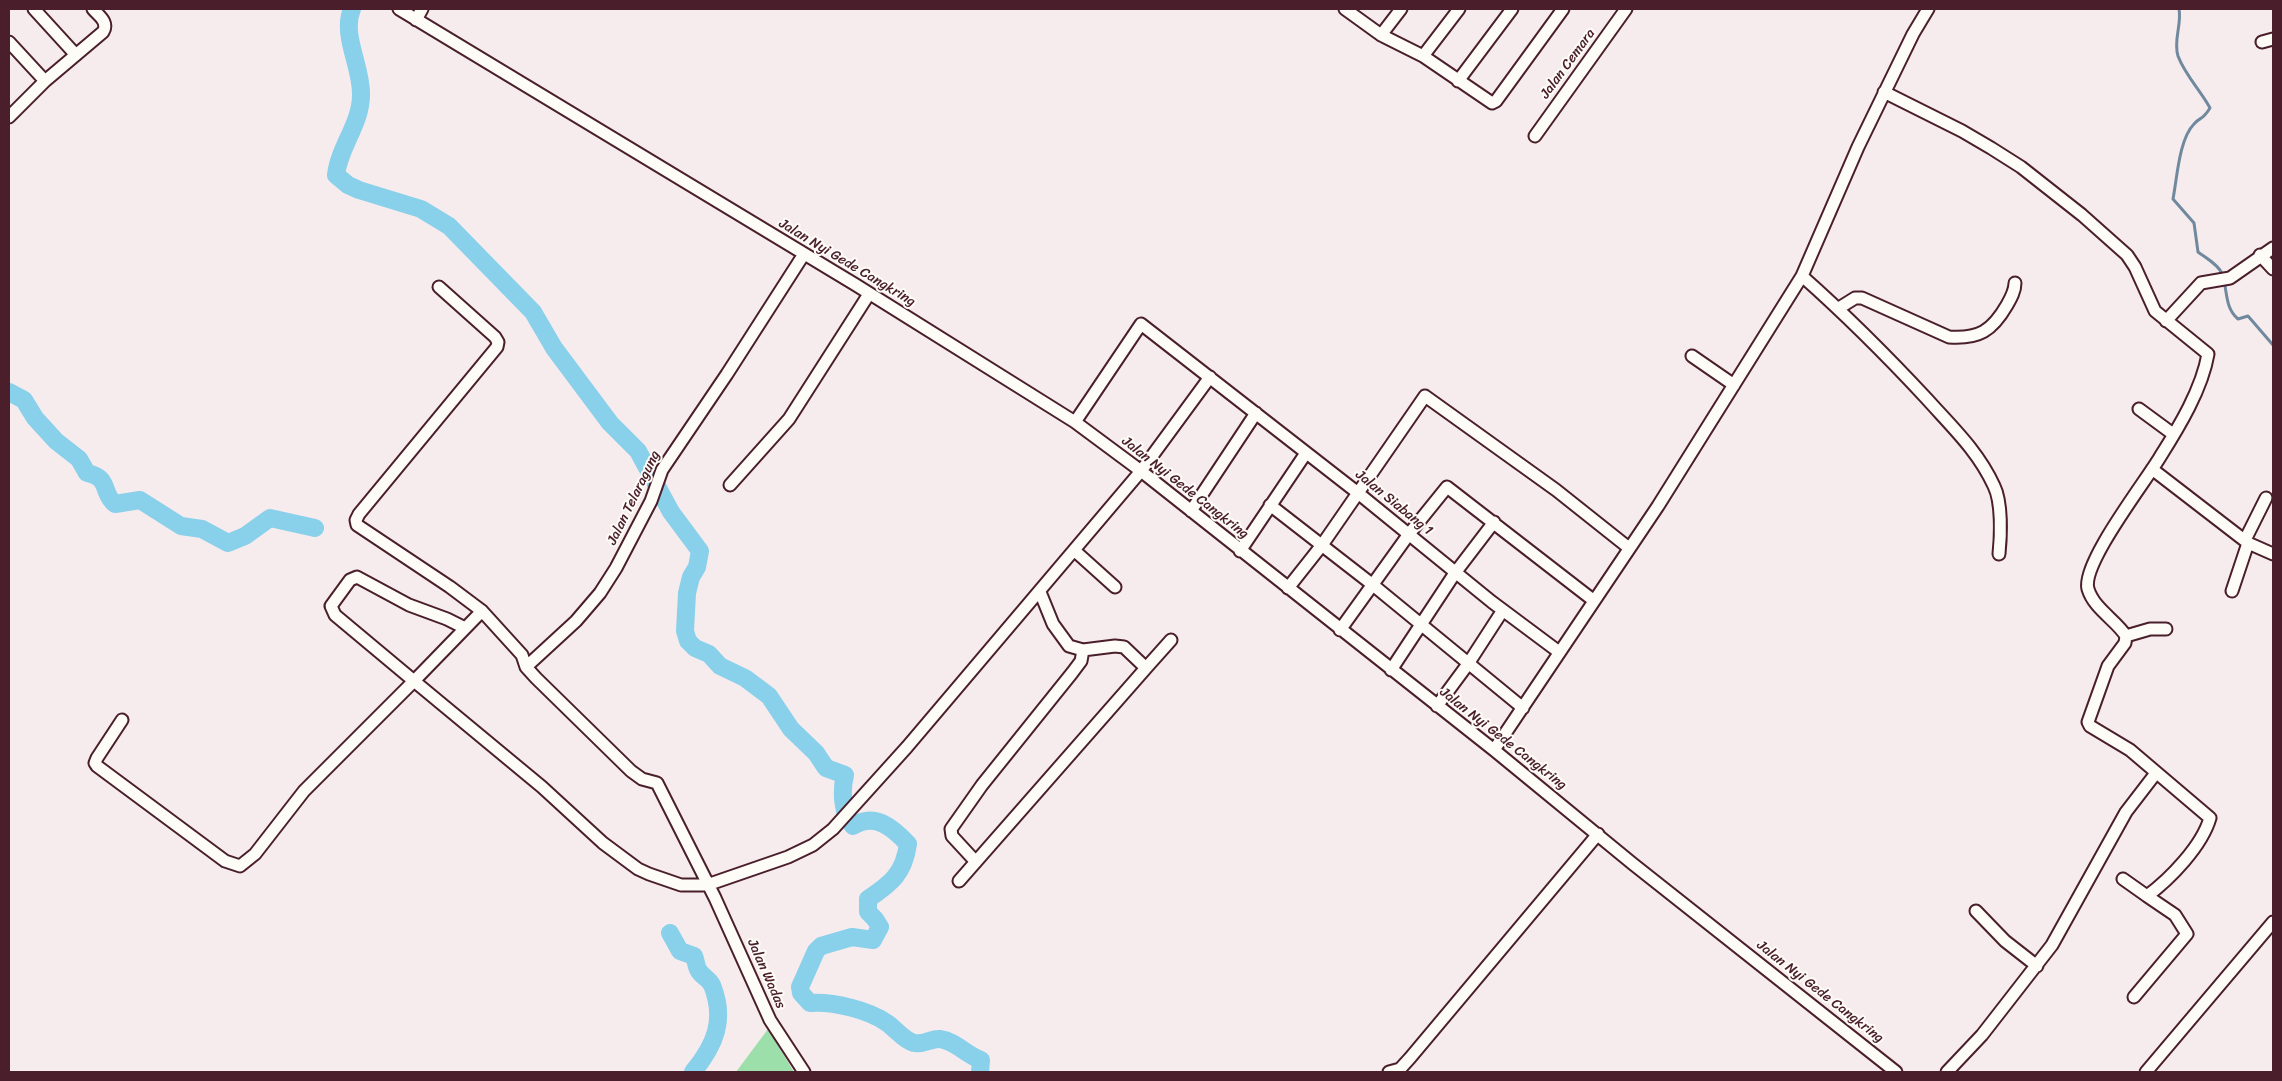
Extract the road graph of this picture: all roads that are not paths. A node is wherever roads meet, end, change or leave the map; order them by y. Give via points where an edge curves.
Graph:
1 (34, 9) edge
2 (93, 9) edge
3 (399, 9) edge
4 (422, 9) edge
5 (1401, 9) edge
6 (1459, 9) edge
7 (1512, 9) edge
8 (1563, 9) edge
9 (1626, 9) edge
10 (1928, 9) edge
11 (1349, 10) edge
12 (416, 20) junction
13 (1381, 35) junction
14 (9, 42) edge
15 (76, 55) junction
16 (1423, 56) junction
17 (45, 81) junction
18 (1458, 81) junction
19 (1884, 92) junction
20 (10, 112) edge
21 (1535, 136) dead end
22 (2273, 248) edge
23 (804, 254) junction
24 (2260, 255) junction
25 (2273, 269) edge
26 (1802, 276) junction
27 (2016, 283) dead end
28 (439, 287) dead end
29 (869, 294) junction
30 (1839, 308) junction
31 (2166, 321) junction
32 (1692, 356) dead end
33 (1210, 377) junction
34 (1734, 385) junction
35 (2139, 409) dead end
36 (1256, 413) junction
37 (1075, 422) junction
38 (2173, 434) junction
39 (1306, 453) junction
40 (2152, 469) junction
41 (1141, 471) junction
42 (730, 484) dead end
43 (1358, 493) junction
44 (2266, 498) dead end
45 (1270, 506) junction
46 (1191, 511) junction
47 (1494, 522) junction
48 (1409, 534) junction
49 (2246, 541) junction
50 (1322, 545) junction
51 (1629, 548) junction
52 (1075, 551) junction
53 (1240, 551) junction
54 (1999, 554) dead end
55 (2273, 554) edge
56 (1455, 573) junction
57 (1373, 585) junction
58 (1044, 587) junction
59 (1115, 587) dead end
60 (1288, 588) junction
61 (2232, 591) dead end
62 (1593, 600) junction
63 (1503, 610) junction
64 (482, 611) junction
65 (1421, 624) junction
66 (465, 628) junction
67 (2166, 629) dead end
68 (1340, 630) junction
69 (2126, 636) junction
70 (1171, 640) dead end
71 (1083, 650) junction
72 (1559, 652) junction
73 (1468, 664) junction
74 (526, 667) junction
75 (1146, 668) junction
76 (1390, 670) junction
77 (414, 681) junction
78 (1437, 706) junction
79 (1523, 708) junction
80 (122, 720) dead end
81 (1494, 750) junction
82 (2156, 773) junction
83 (1598, 834) junction
84 (976, 862) junction
85 (2123, 879) dead end
86 (959, 881) dead end
87 (707, 885) junction
88 (2147, 896) junction
89 (1976, 911) dead end
90 (2273, 922) edge
91 (2037, 966) junction
92 (2134, 997) dead end
93 (1395, 1071) edge
94 (804, 1072) edge
95 (1896, 1072) edge
96 (1947, 1072) edge
97 (2146, 1072) edge

1 - 15 street
2 - 15 street via 106,26
3 - 12 street, Jalan Nyi Gede Cangkring
4 - 12 street
5 - 13 street
6 - 16 street
7 - 18 street
8 - 18 street via 1496,101 1488,101
9 - 21 street, Jalan Cemara
10 - 19 street
11 - 13 street
12 - 23 street, Jalan Nyi Gede Cangkring
13 - 16 street
14 - 17 street
15 - 17 street
16 - 18 street
17 - 20 street
19 - 26 street
19 - 31 street via 1991,148 2082,215 2127,255 2148,294 2149,303
22 - 24 street
23 - 29 street, Jalan Nyi Gede Cangkring
23 - 74 street, Jalan Telaragung via 662,470 651,501 600,593
24 - 25 street
24 - 31 street via 2230,278 2201,283
26 - 30 street
26 - 34 street via 1758,340
27 - 30 street via 2014,292 1991,328 1960,338 1948,337 1862,298 1855,298
28 - 64 street, Jalan Wadas via 495,337 497,347 359,514 356,523
29 - 37 street, Jalan Nyi Gede Cangkring
29 - 42 street via 785,423
30 - 54 street via 1979,456 1997,496 2001,533
31 - 38 street via 2208,354 2195,392
32 - 34 street
33 - 36 street, Jalan Siabang 1
33 - 37 street, Jalan Siabang 1 via 1141,324
33 - 41 street
34 - 51 street
35 - 38 street
36 - 39 street, Jalan Siabang 1
36 - 46 street
37 - 41 street, Jalan Nyi Gede Cangkring
38 - 40 street
39 - 43 street, Jalan Siabang 1
39 - 45 street
40 - 49 street
40 - 69 street via 2108,534 2088,581 2088,589 2094,598
41 - 46 street, Jalan Nyi Gede Cangkring
41 - 52 street
43 - 48 street, Jalan Siabang 1
43 - 50 street
43 - 51 street via 1427,396
44 - 49 street
45 - 50 street
45 - 53 street
46 - 53 street, Jalan Nyi Gede Cangkring
47 - 48 street via 1447,487
47 - 56 street
47 - 62 street
48 - 56 street, Jalan Siabang 1
48 - 57 street
49 - 55 street
49 - 61 street
50 - 57 street
50 - 60 street
51 - 62 street
52 - 58 street
52 - 59 street
53 - 60 street, Jalan Nyi Gede Cangkring
56 - 63 street, Jalan Siabang 1
56 - 65 street
57 - 65 street
57 - 68 street
58 - 71 street via 1046,608 1064,641
58 - 87 street via 833,829 813,845 788,857
60 - 68 street, Jalan Nyi Gede Cangkring
62 - 72 street
63 - 72 street, Jalan Siabang 1
63 - 73 street
64 - 66 street
64 - 74 street, Jalan Wadas via 522,655
65 - 73 street
65 - 76 street
66 - 77 street
66 - 77 street via 410,605 363,578 357,576 350,580 331,606 333,613
67 - 69 street via 2150,629
68 - 76 street, Jalan Nyi Gede Cangkring
69 - 82 street via 2108,666 2088,722 2130,750
70 - 75 street
71 - 75 street via 1124,647
71 - 84 street via 1081,661 951,829 952,836
72 - 79 street
73 - 78 street
73 - 79 street
74 - 87 street, Jalan Wadas via 631,772 657,782
75 - 84 street
76 - 78 street, Jalan Nyi Gede Cangkring
77 - 80 street via 304,791 255,854 240,866 225,861 97,766 97,758
77 - 87 street via 604,843 638,868 668,882
78 - 81 street, Jalan Nyi Gede Cangkring
79 - 81 street
81 - 83 street, Jalan Nyi Gede Cangkring
82 - 88 street via 2210,818 2200,841 2161,886
82 - 91 street via 2126,812
83 - 93 street via 1410,1058
83 - 95 street, Jalan Nyi Gede Cangkring
84 - 86 street
85 - 88 street
87 - 94 street, Jalan Wadas via 770,1020
88 - 92 street via 2176,915 2187,934
89 - 91 street via 2005,941
90 - 97 street
91 - 96 street via 1982,1035

